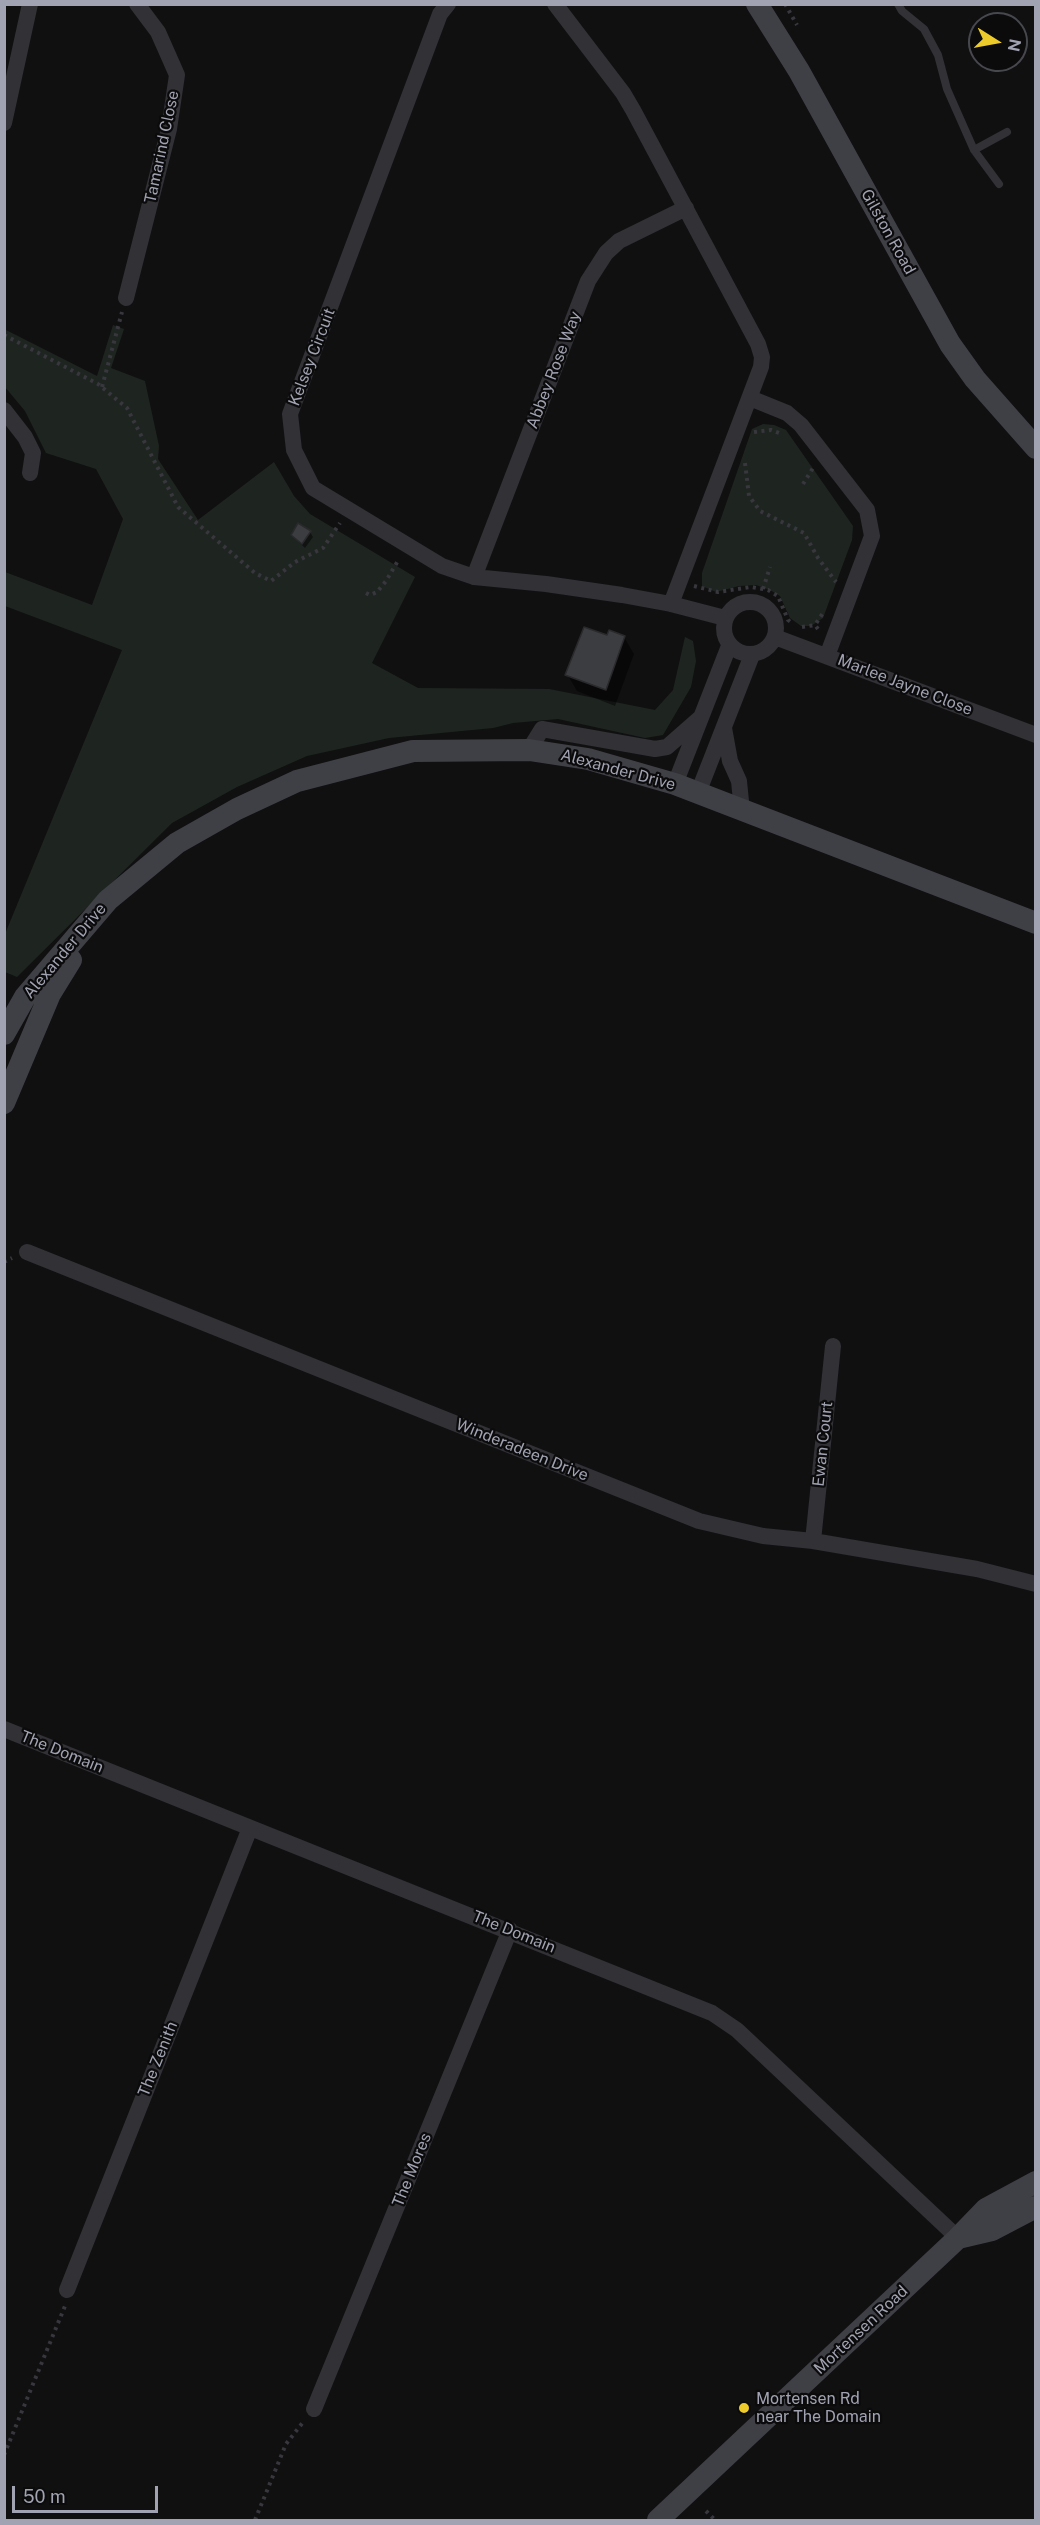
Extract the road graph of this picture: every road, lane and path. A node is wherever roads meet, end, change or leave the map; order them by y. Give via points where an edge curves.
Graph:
1 (30, 4) edge
2 (137, 4) edge
3 (448, 4) edge
4 (555, 4) edge
5 (757, 4) edge
6 (898, 4) edge
7 (4, 123) edge
8 (1007, 132) dead end
9 (974, 150) junction
10 (999, 184) dead end
11 (686, 208) junction
12 (126, 298) joint
13 (4, 335) edge
14 (102, 387) junction
15 (750, 398) junction
16 (4, 410) edge
17 (736, 434) junction
18 (787, 437) dead end
19 (1035, 448) edge
20 (746, 458) dead end
21 (808, 462) dead end
22 (813, 468) junction
23 (30, 473) dead end
24 (820, 478) dead end
25 (803, 484) dead end
26 (349, 510) junction
27 (407, 545) junction
28 (770, 567) dead end
29 (474, 577) junction
30 (679, 582) junction
31 (763, 589) junction
32 (834, 591) dead end
33 (366, 593) dead end
34 (671, 604) junction
35 (826, 608) dead end
36 (725, 618) junction
37 (815, 625) junction
38 (775, 637) junction
39 (729, 646) junction
40 (829, 651) junction
41 (752, 655) junction
42 (700, 718) junction
43 (724, 728) junction
44 (1034, 731) edge
45 (529, 750) junction
46 (675, 784) junction
47 (698, 793) junction
48 (742, 811) junction
49 (108, 900) junction
50 (1035, 923) edge
51 (4, 1034) edge
52 (4, 1103) edge
53 (27, 1252) dead end
54 (833, 1346) dead end
55 (813, 1541) junction
56 (1035, 1584) edge
57 (4, 1729) edge
58 (250, 1828) junction
59 (510, 1930) junction
60 (1035, 2182) edge
61 (1029, 2214) edge
62 (958, 2238) junction
63 (67, 2290) joint
64 (314, 2409) joint
65 (4, 2455) edge
66 (706, 2511) dead end
67 (255, 2520) edge
68 (658, 2520) edge
69 (715, 2520) edge

1 - 7 street
2 - 12 street, Tamarind Close via 158,32 177,75 169,129
3 - 26 street, Kelsey Circuit via 440,14 291,414 294,450 313,488
4 - 11 street via 623,93
5 - 19 main road, Gilston Road via 799,71 950,345
6 - 9 lane via 924,29 938,55 947,89
8 - 9 lane
9 - 10 lane
11 - 15 street via 758,344 761,367
11 - 29 street, Abbey Rose Way via 619,241 588,281
12 - 14 path
13 - 14 path
14 - 26 path via 127,408 178,507 255,573 271,581 295,561 323,548
15 - 17 street
15 - 40 street via 787,412 801,425 867,510 872,536
16 - 23 street via 26,437 33,453
17 - 18 path via 750,442 753,432 759,431 777,431
17 - 30 street
20 - 32 path via 749,496 760,511 804,533 837,583
21 - 22 path
22 - 24 path
22 - 25 path
26 - 27 street, Kelsey Circuit
27 - 29 street, Kelsey Circuit via 442,566
27 - 33 path via 386,581 374,595
28 - 31 path
29 - 34 street, Kelsey Circuit
30 - 31 path via 718,592 741,587
30 - 34 street
31 - 37 path via 778,596 788,620 795,626
34 - 36 street, Kelsey Circuit
35 - 37 path
36 - 38 street via 739,604 758,603 773,615
36 - 39 street via 724,635
37 - 40 path
38 - 40 street, Marlee Jayne Close
38 - 41 street via 767,649
39 - 41 street
39 - 42 street
40 - 44 street, Marlee Jayne Close
41 - 43 street
42 - 45 street via 667,747 655,749 542,729
42 - 46 street
43 - 47 street
43 - 48 street via 730,761 739,781
45 - 46 main road, Alexander Drive via 588,759
45 - 49 main road, Alexander Drive via 413,751 297,781 177,843
46 - 47 main road, Alexander Drive
47 - 48 main road, Alexander Drive
48 - 50 main road, Alexander Drive
49 - 51 main road, Alexander Drive via 25,997
49 - 52 main road, Alexander Drive via 50,994
53 - 55 street, Winderadeen Drive via 699,1521 764,1536
54 - 55 street, Ewan Court
55 - 56 street, Winderadeen Drive via 977,1569
57 - 58 street, The Domain
58 - 59 street, The Domain
58 - 63 street, The Zenith
59 - 62 street, The Domain via 726,2021
59 - 64 street, The Mores
60 - 62 main road, Mortensen Road via 986,2209
61 - 62 main road, Mortensen Road via 992,2230
62 - 68 main road, Mortensen Road
63 - 65 path via 64,2312
64 - 67 path via 286,2444
66 - 69 path

